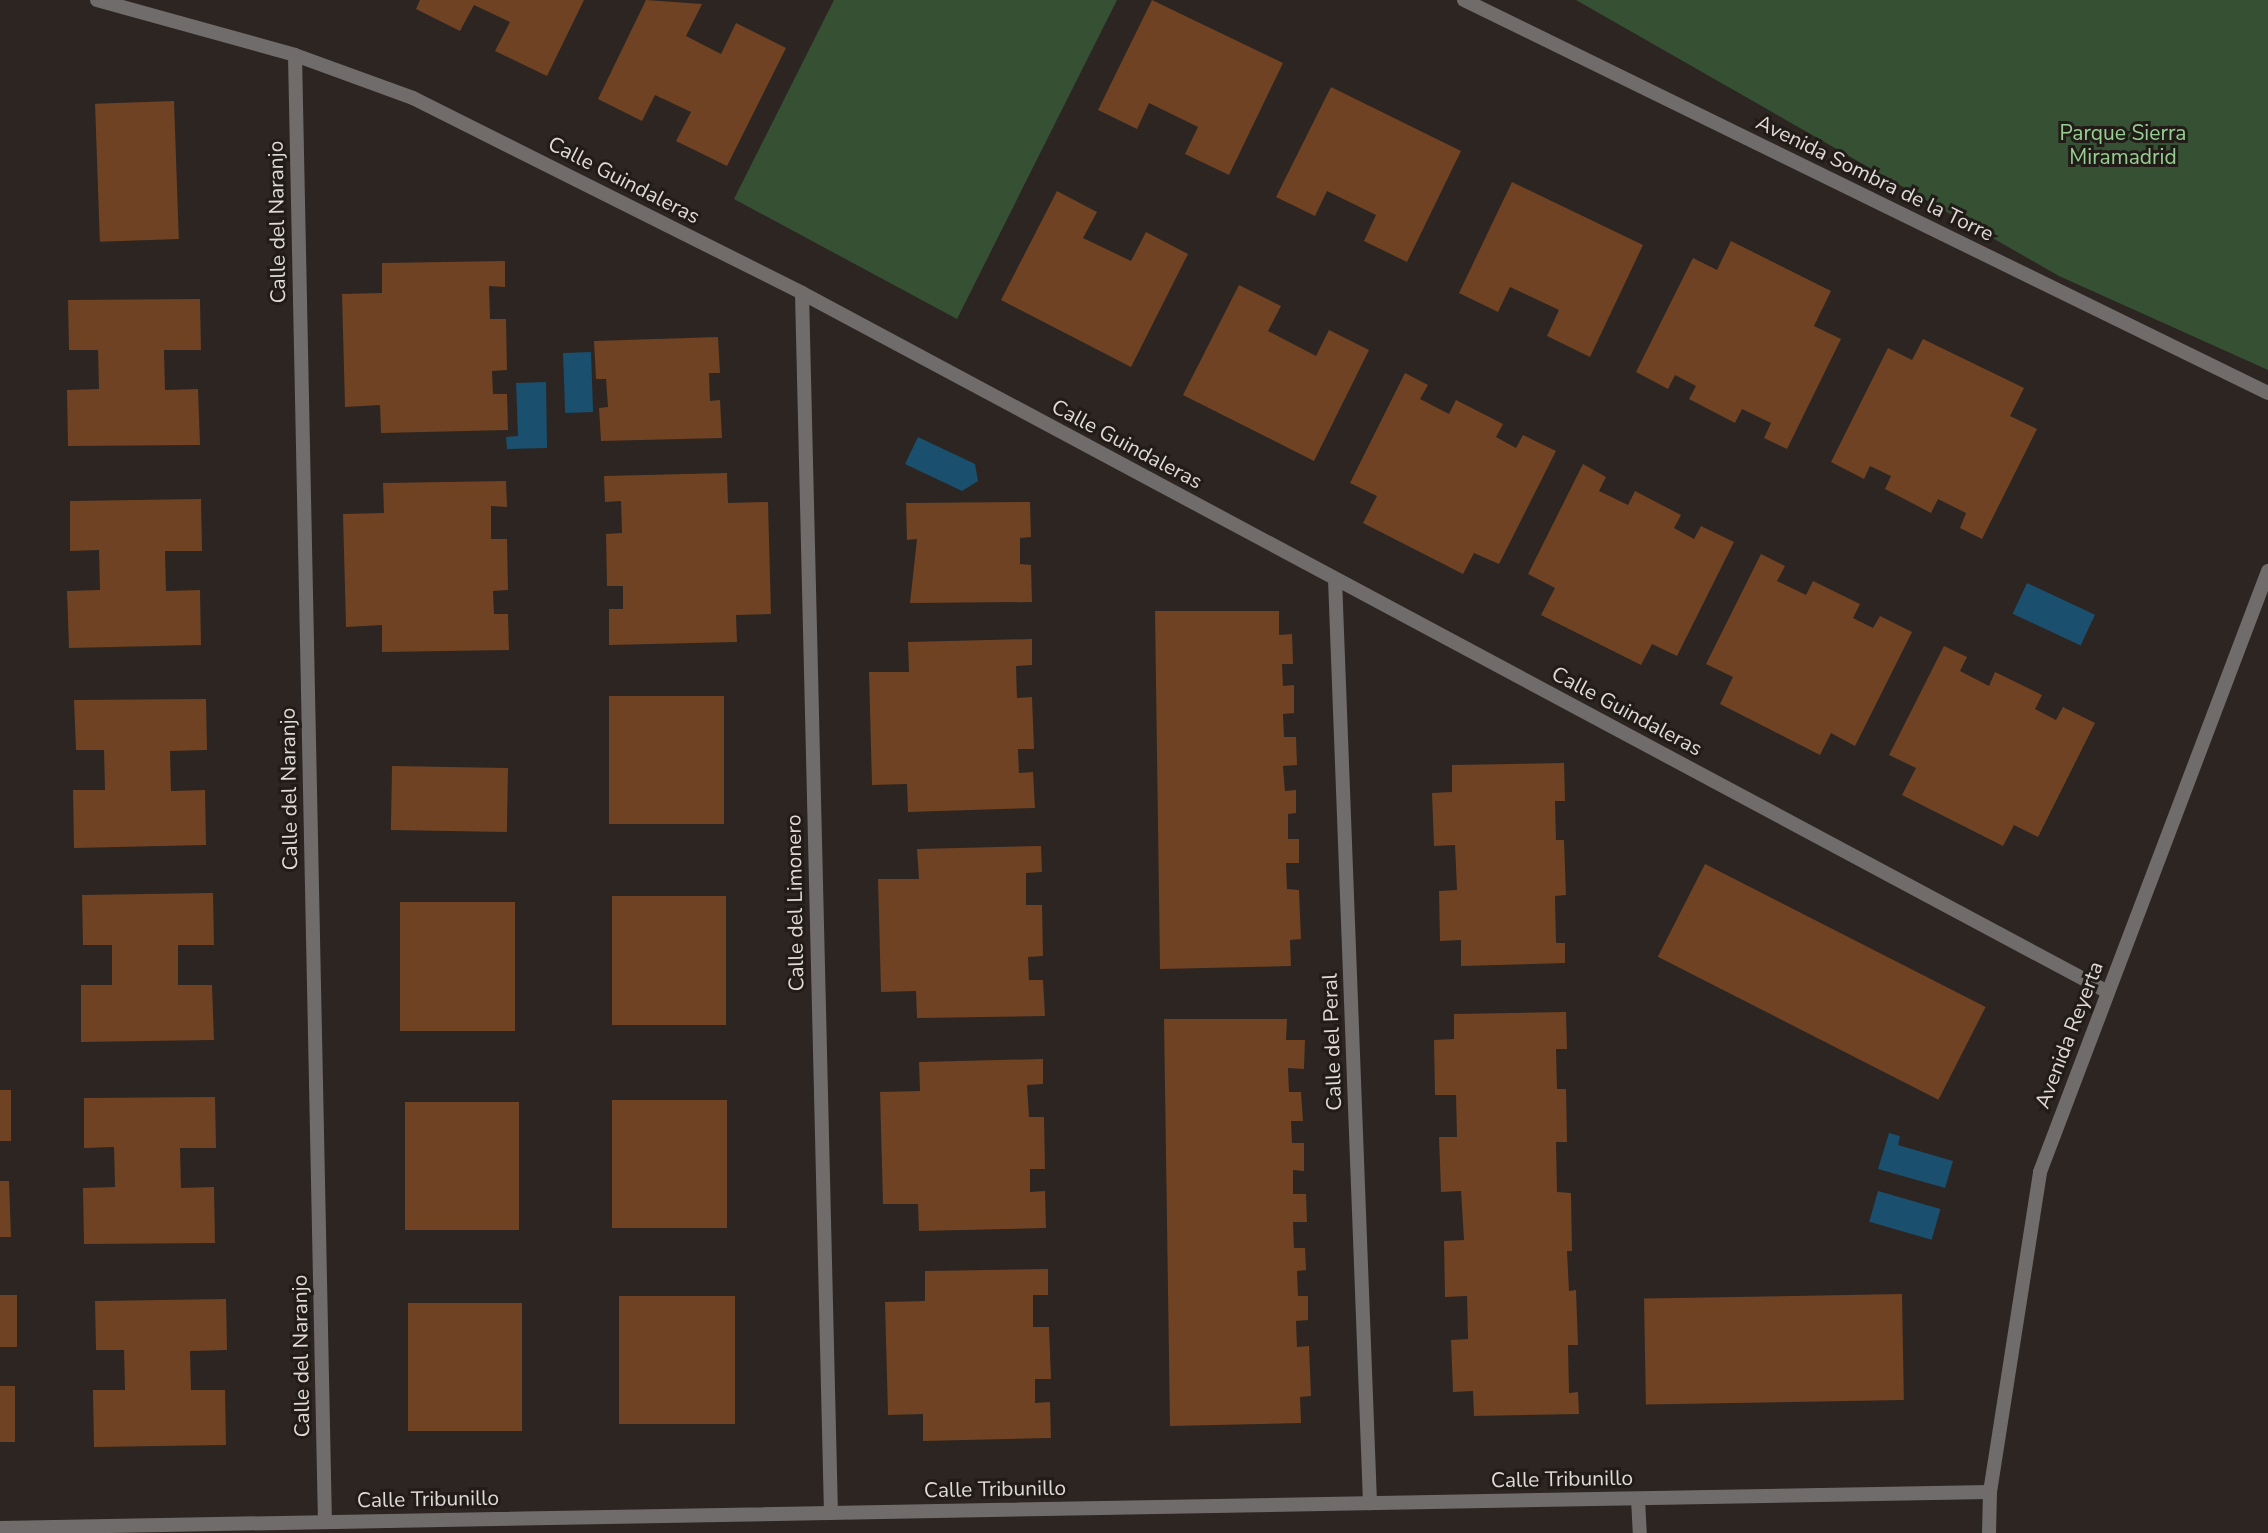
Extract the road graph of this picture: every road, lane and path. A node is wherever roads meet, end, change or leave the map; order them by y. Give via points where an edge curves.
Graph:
1 (97, 0) edge
2 (1464, 0) edge
3 (295, 55) junction
4 (802, 293) junction
5 (2268, 393) edge
6 (2268, 571) edge
7 (1335, 579) junction
8 (2108, 992) junction
9 (1990, 1492) junction
10 (1639, 1499) junction
11 (1370, 1503) junction
12 (831, 1513) junction
13 (325, 1522) junction
14 (0, 1528) edge
15 (1640, 1533) edge
16 (1989, 1533) edge

1 - 3 street, Calle Guindaleras
2 - 5 street, Avenida Sombra de la Torre
3 - 4 street, Calle Guindaleras via 413,98
3 - 13 street, Calle del Naranjo
4 - 7 street, Calle Guindaleras
4 - 12 street, Calle del Limonero
6 - 8 street, Avenida Reyerta
7 - 8 street, Calle Guindaleras
7 - 11 street, Calle del Peral
8 - 9 street, Avenida Reyerta via 2040,1172
9 - 10 street, Calle Tribunillo
9 - 16 street, Avenida Reyerta
10 - 11 street, Calle Tribunillo
10 - 15 street
11 - 12 street, Calle Tribunillo
12 - 13 street, Calle Tribunillo
13 - 14 street, Calle Tribunillo

